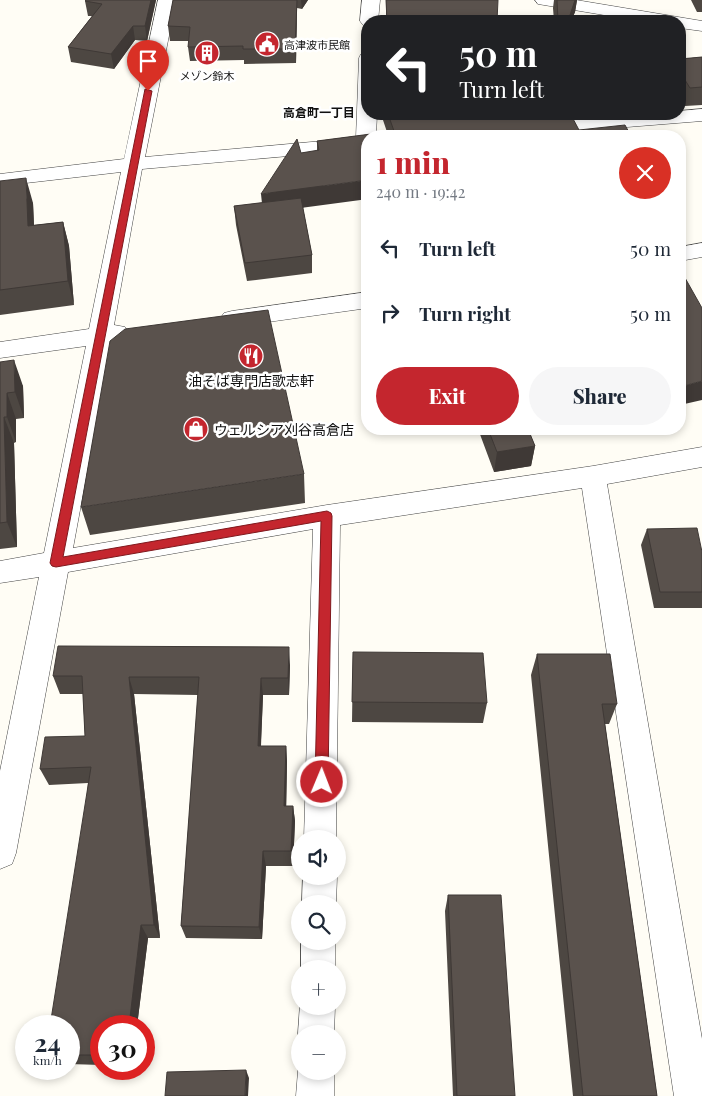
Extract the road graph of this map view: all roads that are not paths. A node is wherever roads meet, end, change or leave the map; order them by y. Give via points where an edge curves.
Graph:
1 (167, 0) edge
2 (371, 0) edge
3 (544, 0) edge
4 (370, 15) edge
5 (635, 15) edge
6 (686, 24) edge
7 (702, 26) edge
8 (702, 115) edge
9 (686, 116) edge
10 (643, 120) edge
11 (524, 130) edge
12 (361, 144) edge
13 (133, 164) junction
14 (0, 180) edge
15 (702, 250) edge
16 (686, 253) edge
17 (361, 301) edge
18 (208, 322) edge
19 (140, 330) edge
20 (101, 335) junction
21 (0, 350) edge
22 (702, 457) edge
23 (592, 476) junction
24 (327, 516) junction
25 (56, 563) junction
26 (0, 572) edge
27 (320, 830) edge
28 (0, 853) edge
29 (316, 1080) edge
30 (315, 1096) edge
31 (693, 1096) edge

1 - 13 street
2 - 4 street
3 - 5 street
6 - 7 street
8 - 9 street
10 - 11 street
12 - 13 street
13 - 14 street
13 - 20 street
15 - 16 street
17 - 18 street
19 - 20 street
20 - 21 street
20 - 25 street
22 - 23 street
23 - 24 street
23 - 31 street
24 - 25 street
24 - 27 street
25 - 26 street
25 - 28 street
29 - 30 street

